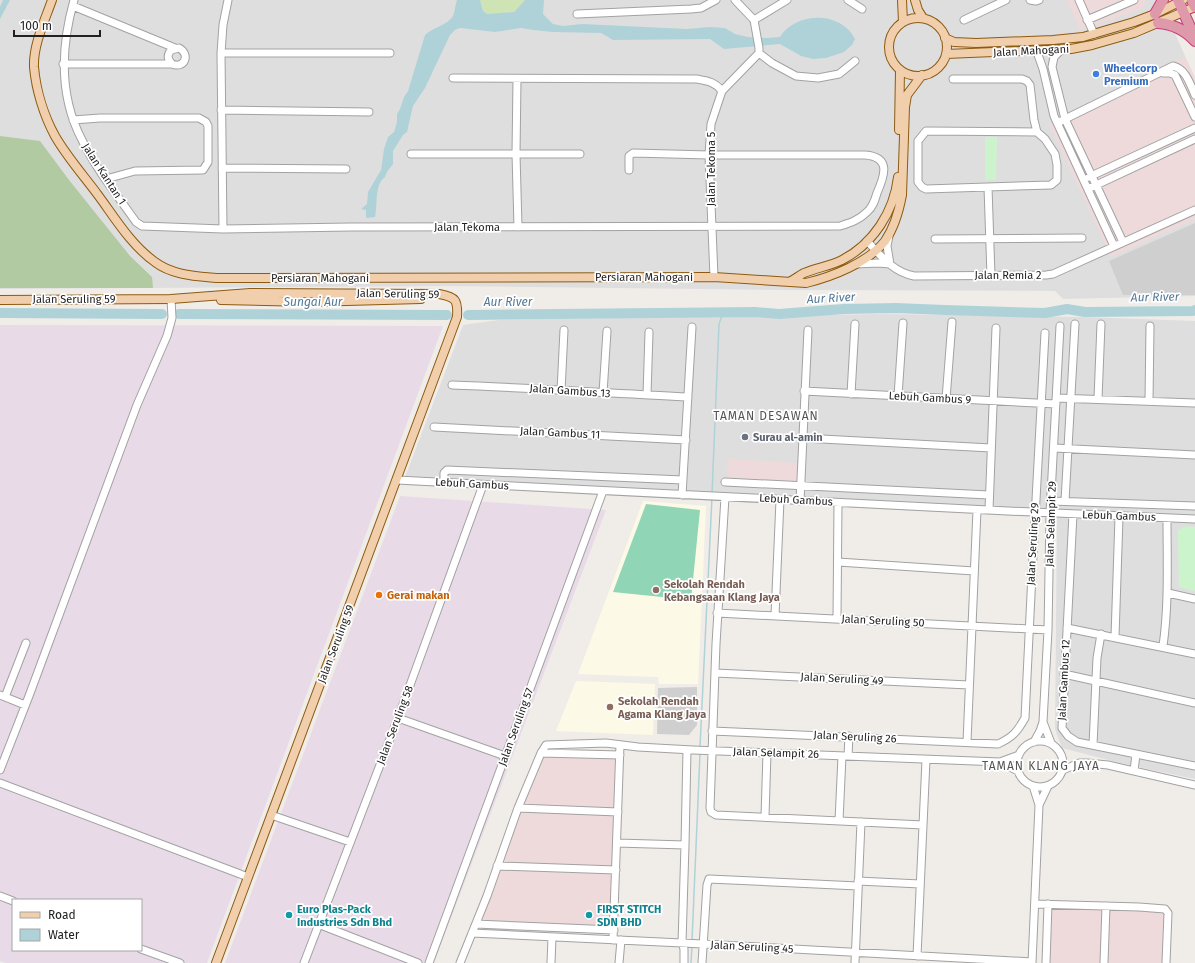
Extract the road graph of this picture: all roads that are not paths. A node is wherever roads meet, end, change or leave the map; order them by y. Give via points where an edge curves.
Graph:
1 (52, 0) edge
2 (228, 0) edge
3 (716, 0) edge
4 (735, 0) edge
5 (787, 0) edge
6 (848, 0) edge
7 (902, 0) edge
8 (915, 0) edge
9 (1006, 0) edge
10 (1030, 0) edge
11 (1039, 0) edge
12 (1079, 0) edge
13 (1134, 0) edge
14 (1163, 0) edge
15 (1192, 0) edge
16 (1180, 1) edge
17 (74, 3) edge
18 (1195, 6) edge
19 (862, 9) dead end
20 (1183, 12) junction
21 (576, 14) dead end
22 (923, 18) junction
23 (1157, 18) junction
24 (964, 20) dead end
25 (1087, 20) junction
26 (903, 22) junction
27 (755, 23) junction
28 (1094, 34) junction
29 (945, 38) junction
30 (1195, 39) edge
31 (175, 48) junction
32 (759, 51) junction
33 (1060, 51) junction
34 (221, 52) junction
35 (1037, 52) junction
36 (390, 53) dead end
37 (946, 54) junction
38 (855, 61) dead end
39 (63, 64) junction
40 (172, 64) junction
41 (900, 70) junction
42 (1160, 73) junction
43 (922, 75) junction
44 (454, 78) dead end
45 (517, 79) junction
46 (953, 79) dead end
47 (722, 91) junction
48 (1195, 95) edge
49 (221, 110) junction
50 (368, 112) dead end
51 (1195, 118) edge
52 (1065, 119) junction
53 (73, 120) junction
54 (1057, 123) junction
55 (1195, 128) edge
56 (1037, 132) junction
57 (1195, 139) edge
58 (411, 154) dead end
59 (516, 154) junction
60 (580, 154) dead end
61 (710, 154) junction
62 (222, 168) junction
63 (346, 169) dead end
64 (629, 170) dead end
65 (1092, 175) junction
66 (106, 179) junction
67 (1083, 179) junction
68 (1096, 185) junction
69 (988, 187) junction
70 (1088, 188) junction
71 (1195, 210) edge
72 (142, 226) joint
73 (518, 227) junction
74 (712, 227) junction
75 (223, 229) junction
76 (890, 232) junction
77 (1082, 238) dead end
78 (935, 239) dead end
79 (990, 239) junction
80 (867, 241) junction
81 (1123, 242) junction
82 (1114, 246) junction
83 (875, 250) junction
84 (855, 264) junction
85 (890, 264) junction
86 (991, 276) junction
87 (714, 277) junction
88 (791, 281) junction
89 (172, 299) junction
90 (0, 300) edge
91 (952, 322) dead end
92 (903, 323) dead end
93 (855, 324) dead end
94 (1074, 324) dead end
95 (1101, 324) dead end
96 (1060, 326) dead end
97 (1150, 326) dead end
98 (692, 327) dead end
99 (996, 328) dead end
100 (564, 330) dead end
101 (808, 330) dead end
102 (607, 331) dead end
103 (649, 332) dead end
104 (1045, 333) dead end
105 (452, 385) dead end
106 (561, 391) junction
107 (804, 391) junction
108 (603, 393) junction
109 (851, 394) junction
110 (647, 395) junction
111 (898, 396) junction
112 (688, 397) junction
113 (1071, 398) junction
114 (946, 399) junction
115 (1098, 399) junction
116 (993, 401) junction
117 (1056, 401) junction
118 (1149, 401) junction
119 (1195, 403) edge
120 (1041, 404) junction
121 (434, 427) dead end
122 (803, 438) junction
123 (686, 440) junction
124 (991, 448) junction
125 (1054, 448) junction
126 (1068, 449) junction
127 (1195, 455) edge
128 (561, 475) junction
129 (397, 480) junction
130 (683, 480) junction
131 (725, 482) dead end
132 (444, 483) junction
133 (483, 485) junction
134 (800, 485) junction
135 (559, 489) junction
136 (603, 491) junction
137 (682, 495) junction
138 (990, 495) junction
139 (725, 497) junction
140 (780, 500) junction
141 (1051, 500) junction
142 (1065, 500) junction
143 (800, 501) junction
144 (838, 503) junction
145 (1195, 506) edge
146 (977, 510) junction
147 (989, 510) junction
148 (1035, 513) junction
149 (1050, 513) junction
150 (1073, 514) junction
151 (1119, 517) junction
152 (1167, 518) junction
153 (1195, 519) edge
154 (838, 562) junction
155 (974, 571) junction
156 (1168, 594) junction
157 (1195, 600) edge
158 (717, 613) junction
159 (775, 616) junction
160 (837, 619) junction
161 (972, 626) junction
162 (1067, 628) junction
163 (1029, 629) junction
164 (1048, 630) junction
165 (1101, 634) junction
166 (1115, 637) junction
167 (26, 643) dead end
168 (1163, 646) junction
169 (1195, 654) edge
170 (714, 672) junction
171 (1064, 674) junction
172 (1095, 681) junction
173 (969, 685) junction
174 (3, 696) edge
175 (1195, 703) edge
176 (25, 705) junction
177 (398, 718) junction
178 (1043, 722) junction
179 (712, 731) junction
180 (849, 736) junction
181 (966, 742) junction
182 (1034, 742) junction
183 (1051, 743) junction
184 (998, 744) joint
185 (620, 745) junction
186 (1093, 745) junction
187 (690, 750) junction
188 (708, 751) junction
189 (541, 753) junction
190 (767, 753) junction
191 (1136, 754) junction
192 (620, 755) junction
193 (1019, 755) junction
194 (506, 756) junction
195 (845, 756) junction
196 (1063, 757) junction
197 (926, 760) junction
198 (1000, 762) junction
199 (1079, 763) junction
200 (1195, 766) edge
201 (0, 770) edge
202 (1063, 770) junction
203 (1018, 771) junction
204 (1134, 771) junction
205 (0, 784) edge
206 (1195, 785) edge
207 (1033, 786) junction
208 (1048, 786) junction
209 (1039, 805) junction
210 (518, 808) junction
211 (618, 812) junction
212 (271, 815) junction
213 (765, 817) junction
214 (839, 821) junction
215 (861, 822) junction
216 (923, 825) junction
217 (350, 842) junction
218 (617, 843) junction
219 (685, 845) junction
220 (497, 866) junction
221 (616, 870) junction
222 (248, 877) junction
223 (858, 883) junction
224 (920, 884) junction
225 (0, 896) edge
226 (12, 901) edge
227 (1035, 904) junction
228 (1048, 904) junction
229 (1106, 906) junction
230 (318, 924) junction
231 (476, 924) junction
232 (614, 930) junction
233 (472, 933) junction
234 (552, 937) junction
235 (617, 940) junction
236 (684, 943) junction
237 (700, 944) junction
238 (142, 948) edge
239 (855, 953) junction
240 (917, 956) junction
241 (1016, 962) edge
242 (1032, 962) edge
243 (180, 963) edge
244 (216, 963) edge
245 (304, 963) edge
246 (418, 963) edge
247 (429, 963) edge
248 (460, 963) edge
249 (550, 963) edge
250 (619, 963) edge
251 (684, 963) edge
252 (702, 963) edge
253 (855, 963) edge
254 (1046, 963) edge
255 (1104, 963) edge
256 (1166, 963) edge

1 - 87 main road, Persiaran Mahogani via 38,38 34,66 45,115 55,137 136,246 169,270 189,276 216,278
2 - 34 street
3 - 21 street via 701,8
4 - 27 street
5 - 27 street
6 - 19 street
7 - 26 main road
8 - 22 main road
9 - 24 street
10 - 11 street
12 - 25 street
13 - 25 street
14 - 23 highway
15 - 18 highway
16 - 20 highway
16 - 23 main road, Jalan Mahogani
17 - 31 street
17 - 39 street, Jalan Kantan 1 via 66,35
18 - 20 main road, Jalan Mahogani
20 - 23 main road, Jalan Mahogani
20 - 30 highway
22 - 26 main road
22 - 29 main road via 937,25
23 - 28 main road, Jalan Mahogani
23 - 30 highway via 1176,26
23 - 33 main road, Jalan Mahogani via 1134,33
25 - 28 street
26 - 41 main road via 893,32 889,45 889,54
27 - 32 street
28 - 29 main road, Jalan Mahogani via 1071,39 976,43 954,42
29 - 37 main road
31 - 40 street via 169,53 169,61
31 - 40 street via 183,50 186,58 180,65
32 - 38 street via 772,63 796,76 818,78 839,74
32 - 47 street, Jalan Tekoma 5
33 - 35 main road, Jalan Mahogani
33 - 52 street via 1054,56 1052,67
34 - 36 street
34 - 49 street
35 - 37 main road, Jalan Mahogani
35 - 54 street
37 - 43 main road via 937,68
39 - 40 street
39 - 53 street, Jalan Kantan 1
41 - 43 main road via 910,75
41 - 80 main road via 897,183 884,221
42 - 48 street via 1174,66 1180,68
42 - 51 street via 1170,72 1174,75
42 - 52 street
43 - 76 main road, Persiaran Mahogani via 907,95 902,195
44 - 45 street
45 - 47 street via 697,80 716,84
45 - 59 street
46 - 56 street via 1026,81 1030,84
47 - 61 street, Jalan Tekoma 5 via 711,124
49 - 50 street
49 - 62 street
52 - 54 street
52 - 65 street
53 - 66 street, Jalan Kantan 1 via 87,150
53 - 66 street via 199,118 206,122 208,162 203,170 135,170
54 - 67 street
55 - 65 street
56 - 69 street via 1045,138 1055,154 1057,180 1051,185
56 - 69 street via 926,131 918,141 918,182 922,187
57 - 68 street
58 - 59 street
59 - 60 street
59 - 73 street
61 - 64 street via 633,152 629,156
61 - 74 street, Jalan Tekoma 5
61 - 74 street, Jalan Tekoma via 865,155 875,156 884,166 883,180 873,205 858,220 840,226
62 - 63 street
62 - 75 street
65 - 67 street
65 - 68 street
66 - 72 street, Jalan Kantan 1 via 136,222
67 - 70 street
68 - 70 street
68 - 81 street
69 - 79 street
70 - 82 street
71 - 81 street, Jalan Remia 2
72 - 75 street, Jalan Tekoma
73 - 74 street, Jalan Tekoma
73 - 75 street, Jalan Tekoma
74 - 87 street, Jalan Tekoma 5
76 - 83 main road, Persiaran Mahogani
76 - 85 street
77 - 79 street
78 - 79 street
79 - 86 street
80 - 83 street, Jalan Remia 2
80 - 88 main road via 842,260 804,273
81 - 82 street, Jalan Remia 2
82 - 86 street, Jalan Remia 2 via 1053,274
83 - 84 main road, Persiaran Mahogani
83 - 85 street, Jalan Remia 2
84 - 85 street
84 - 88 main road, Persiaran Mahogani via 818,280 806,283
85 - 86 street, Jalan Remia 2 via 904,274 914,276
87 - 88 main road, Persiaran Mahogani
89 - 90 main road, Jalan Seruling 59
89 - 129 main road, Jalan Seruling 59 via 250,293 439,294 456,300 458,309 455,324
89 - 176 street via 172,318 167,336 135,410
91 - 114 street
92 - 111 street
93 - 109 street
94 - 113 street
95 - 115 street
96 - 117 street, Jalan Selampit 29
97 - 118 street
98 - 112 street
99 - 116 street
100 - 106 street
101 - 107 street
102 - 108 street
103 - 110 street
104 - 120 street, Jalan Seruling 29
105 - 106 street, Jalan Gambus 13
106 - 108 street, Jalan Gambus 13
107 - 109 street, Lebuh Gambus 9
107 - 122 street
108 - 110 street, Jalan Gambus 13
109 - 111 street, Lebuh Gambus 9
110 - 112 street, Jalan Gambus 13
111 - 114 street, Lebuh Gambus 9
112 - 123 street
113 - 115 street, Lebuh Gambus 9
113 - 117 street, Lebuh Gambus 9
113 - 126 street
114 - 116 street, Lebuh Gambus 9
115 - 118 street, Lebuh Gambus 9
116 - 120 street, Lebuh Gambus 9
116 - 124 street
117 - 120 street, Lebuh Gambus 9
117 - 125 street, Jalan Selampit 29
118 - 119 street, Lebuh Gambus 9
120 - 148 street, Jalan Seruling 29
121 - 123 street, Jalan Gambus 11
122 - 124 street
122 - 134 street
123 - 130 street
124 - 138 street
125 - 126 street
125 - 141 street, Jalan Selampit 29
126 - 127 street
126 - 142 street
128 - 130 street
128 - 132 street via 447,470 444,473
128 - 135 street
129 - 132 street, Lebuh Gambus
129 - 212 main road, Jalan Seruling 59
130 - 137 street
131 - 134 street
132 - 133 street, Lebuh Gambus
133 - 135 street, Lebuh Gambus
133 - 177 street, Jalan Seruling 58
134 - 138 street
134 - 143 street
135 - 136 street, Lebuh Gambus
136 - 137 street, Lebuh Gambus
136 - 194 street, Jalan Seruling 57
137 - 139 street, Lebuh Gambus
138 - 147 street
139 - 140 street, Lebuh Gambus
139 - 158 street
140 - 143 street, Lebuh Gambus
140 - 159 street
141 - 142 street
141 - 149 street, Jalan Selampit 29
142 - 145 street
143 - 144 street, Lebuh Gambus
144 - 146 street, Lebuh Gambus
144 - 154 street
146 - 147 street, Lebuh Gambus
146 - 155 street
147 - 148 street, Lebuh Gambus
148 - 149 street, Lebuh Gambus
148 - 163 street, Jalan Seruling 29
149 - 150 street, Lebuh Gambus
149 - 164 street, Jalan Selampit 29
150 - 151 street, Lebuh Gambus
150 - 162 street, Jalan Gambus 12
151 - 152 street, Lebuh Gambus
151 - 166 street
152 - 153 street, Lebuh Gambus
152 - 156 street
154 - 155 street
154 - 160 street
155 - 161 street
156 - 157 street
156 - 168 street
158 - 159 street, Jalan Seruling 50
158 - 170 street
159 - 160 street, Jalan Seruling 50
160 - 161 street, Jalan Seruling 50
161 - 163 street, Jalan Seruling 50
161 - 173 street
162 - 165 street
162 - 171 street, Jalan Gambus 12
163 - 164 street, Jalan Seruling 50
163 - 184 street, Jalan Seruling 29 via 1025,718 1017,732
164 - 178 street, Jalan Selampit 29
165 - 166 street
165 - 172 street
166 - 168 street
167 - 174 street
168 - 169 street
170 - 173 street, Jalan Seruling 49
170 - 179 street
171 - 172 street
171 - 186 street, Jalan Gambus 12 via 1062,728 1077,742
172 - 175 street
172 - 186 street
173 - 181 street
174 - 176 street
176 - 201 street
177 - 194 street
177 - 217 street, Jalan Seruling 58
178 - 182 street, Jalan Selampit 29
178 - 183 street, Jalan Selampit 29
179 - 180 street, Jalan Seruling 26
179 - 188 street
180 - 181 street, Jalan Seruling 26
180 - 195 street
181 - 184 street, Jalan Seruling 26
182 - 183 street
182 - 193 street via 1022,749
183 - 196 street
185 - 187 street, Jalan Selampit 26
185 - 189 street, Jalan Selampit 26 via 546,745
185 - 192 street
186 - 191 street, Jalan Gambus 12
187 - 188 street, Jalan Selampit 26
187 - 219 street
188 - 190 street, Jalan Selampit 26
188 - 213 street via 711,812 716,815
189 - 192 street
189 - 210 street
190 - 195 street, Jalan Selampit 26
190 - 213 street
191 - 200 street, Jalan Gambus 12
191 - 204 street
192 - 211 street
193 - 198 street, Jalan Selampit 26
193 - 203 street
194 - 247 street, Jalan Seruling 57
195 - 197 street, Jalan Selampit 26
195 - 214 street
196 - 199 street
196 - 202 street
197 - 198 street, Jalan Selampit 26
197 - 216 street
198 - 203 street, Jalan Selampit 26
199 - 202 street
199 - 204 street via 1108,765
202 - 208 street via 1057,780
203 - 207 street via 1026,782
204 - 206 street
205 - 222 street
207 - 208 street
207 - 209 street
208 - 209 street
209 - 227 street
210 - 211 street
210 - 220 street
211 - 218 street
212 - 217 street
212 - 222 main road, Jalan Seruling 59
213 - 214 street
214 - 215 street
215 - 216 street
215 - 223 street
216 - 224 street
217 - 230 street, Jalan Seruling 58
218 - 219 street
218 - 221 street
219 - 236 street
220 - 221 street
220 - 231 street
221 - 232 street
222 - 244 main road, Jalan Seruling 59
223 - 224 street
223 - 237 street via 709,879
223 - 239 street
224 - 240 street
225 - 226 street
227 - 228 street
227 - 242 street
228 - 229 street
228 - 254 street
229 - 255 street
229 - 256 street via 1164,909 1168,913
230 - 245 street, Jalan Seruling 58
230 - 246 street
231 - 232 street
231 - 233 street
232 - 235 street
233 - 234 street, Jalan Seruling 45
233 - 248 street
234 - 235 street, Jalan Seruling 45
234 - 249 street
235 - 236 street, Jalan Seruling 45
235 - 250 street
236 - 237 street, Jalan Seruling 45
236 - 251 street
237 - 239 street, Jalan Seruling 45
237 - 252 street
238 - 243 street
239 - 240 street, Jalan Seruling 45
239 - 253 street
240 - 241 street, Jalan Seruling 45
241 - 242 street, Jalan Seruling 45

